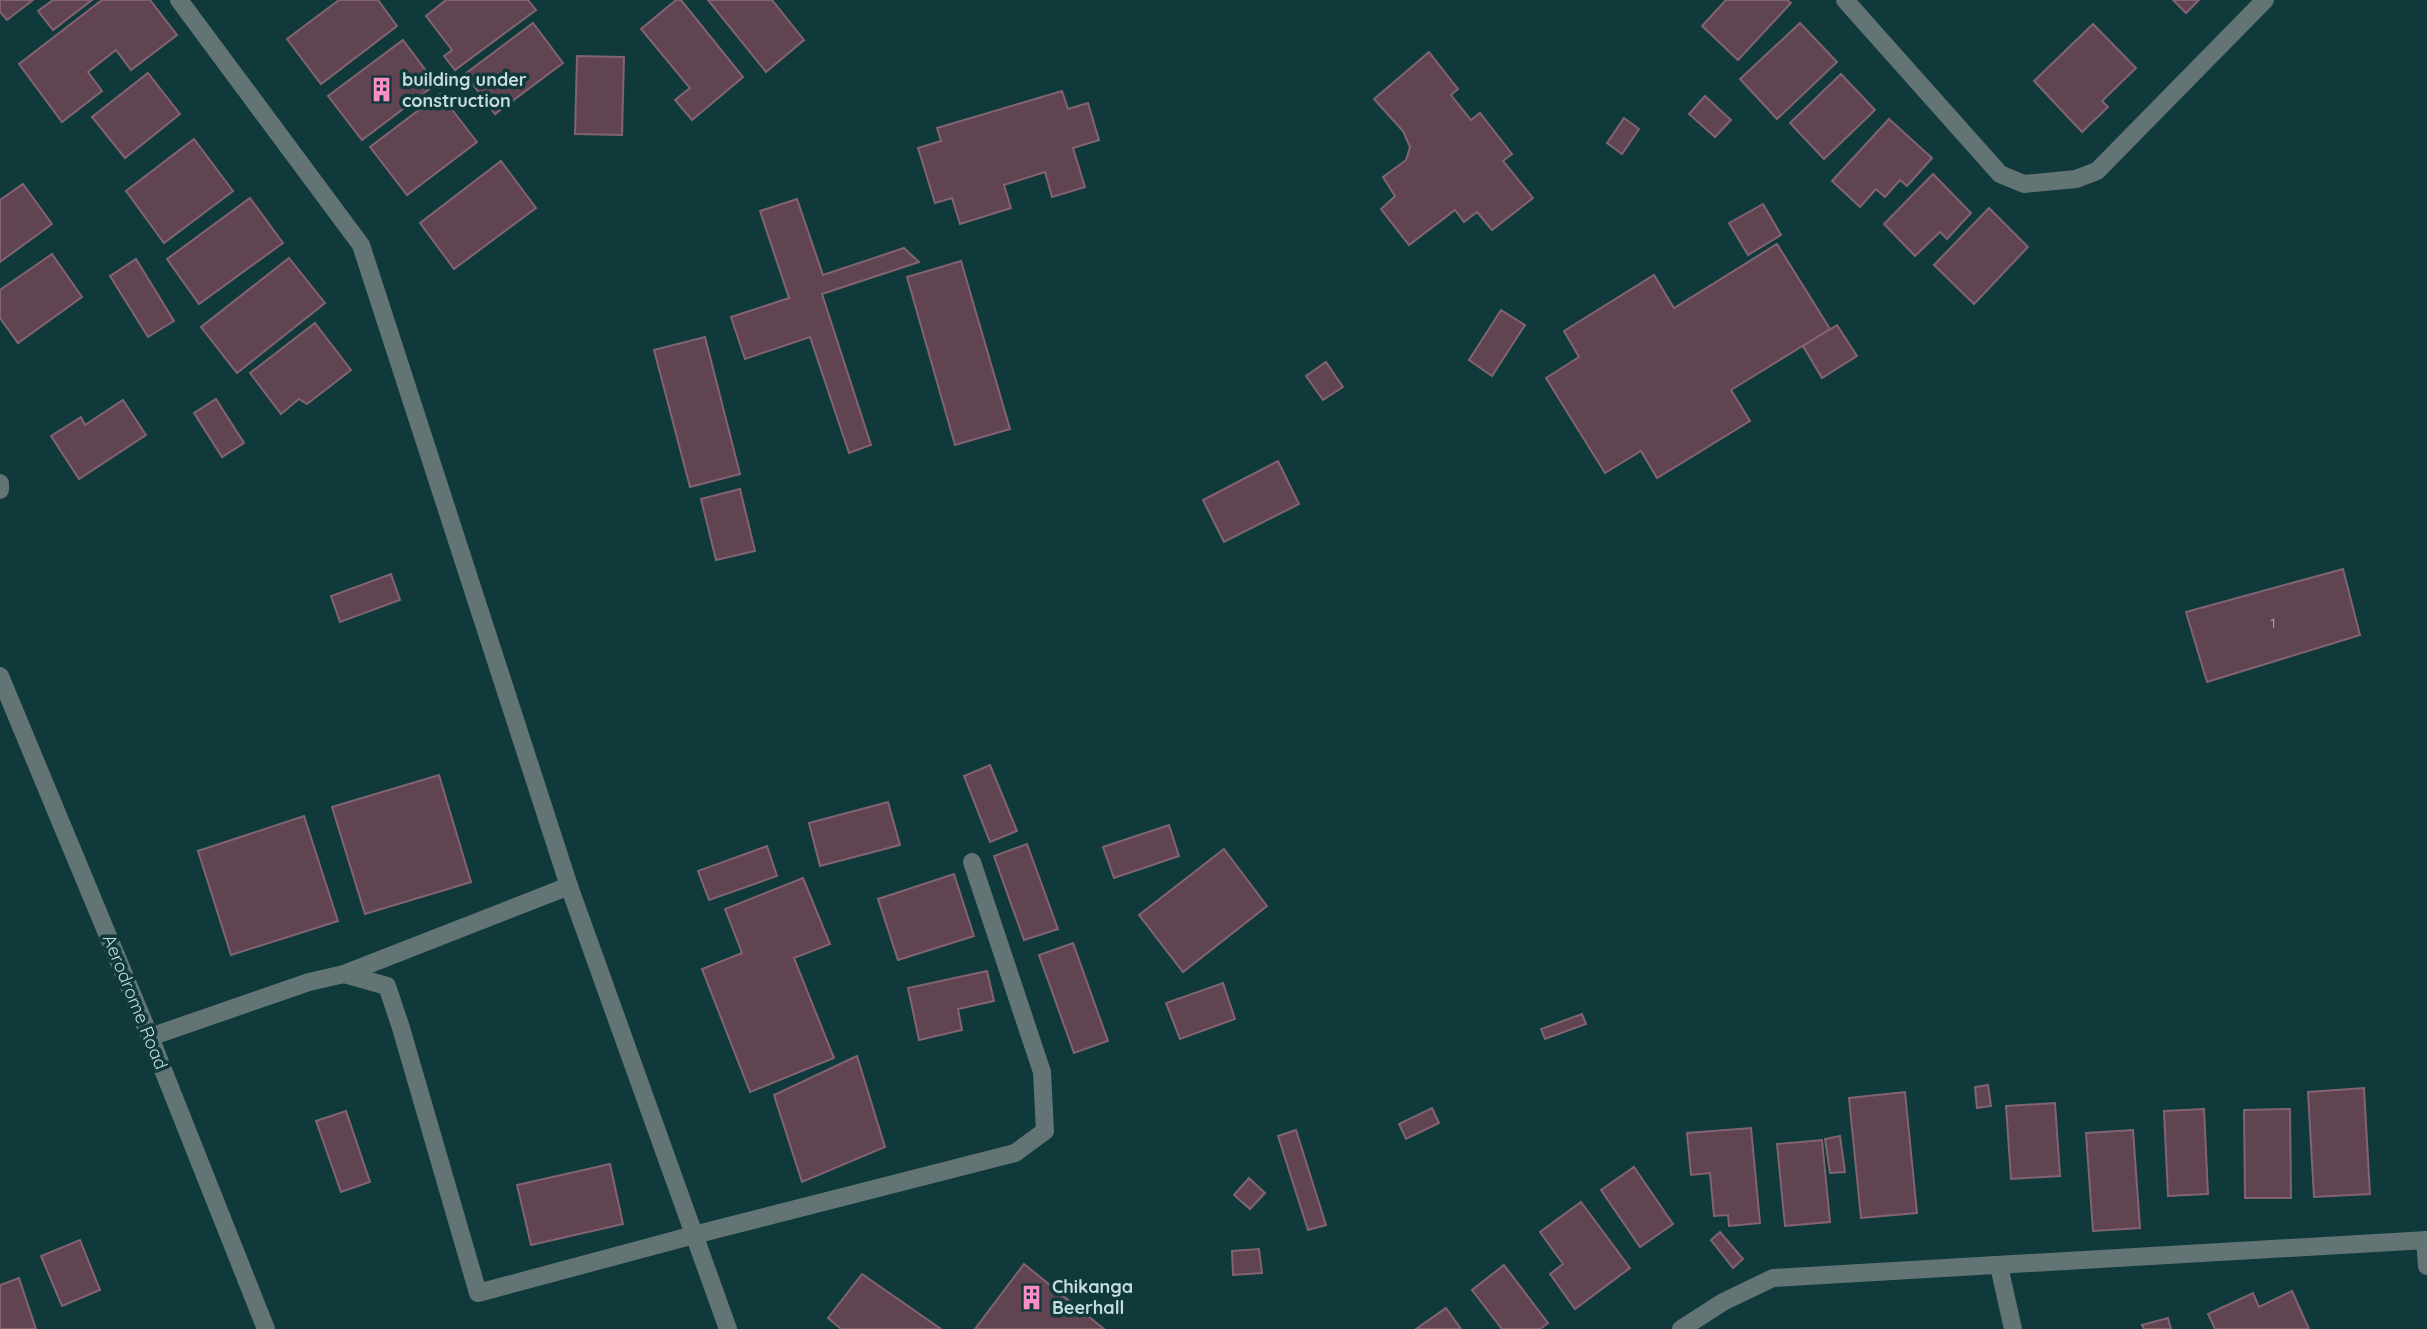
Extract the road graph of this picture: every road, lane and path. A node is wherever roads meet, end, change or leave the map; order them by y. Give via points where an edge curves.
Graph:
1 (179, 0) edge
2 (1845, 0) edge
3 (2265, 0) edge
4 (0, 483) edge
5 (0, 490) edge
6 (0, 676) edge
7 (972, 862) dead end
8 (569, 886) junction
9 (344, 974) junction
10 (150, 1037) junction
11 (694, 1235) junction
12 (2426, 1240) edge
13 (1999, 1266) junction
14 (2427, 1266) edge
15 (266, 1329) edge
16 (728, 1329) edge
17 (1681, 1329) edge
18 (2013, 1329) edge

1 - 8 street via 361,245
2 - 3 street via 2000,174 2024,184 2076,179 2097,171
4 - 5 street
6 - 10 street, Aerodrome Road
7 - 11 street via 1042,1072 1045,1131 1015,1153
8 - 9 street
8 - 11 street
9 - 10 street
9 - 11 street via 387,986 478,1293
10 - 15 street, Aerodrome Road
11 - 16 street
12 - 13 street
12 - 14 street
13 - 17 street via 1773,1278 1723,1301
13 - 18 street

